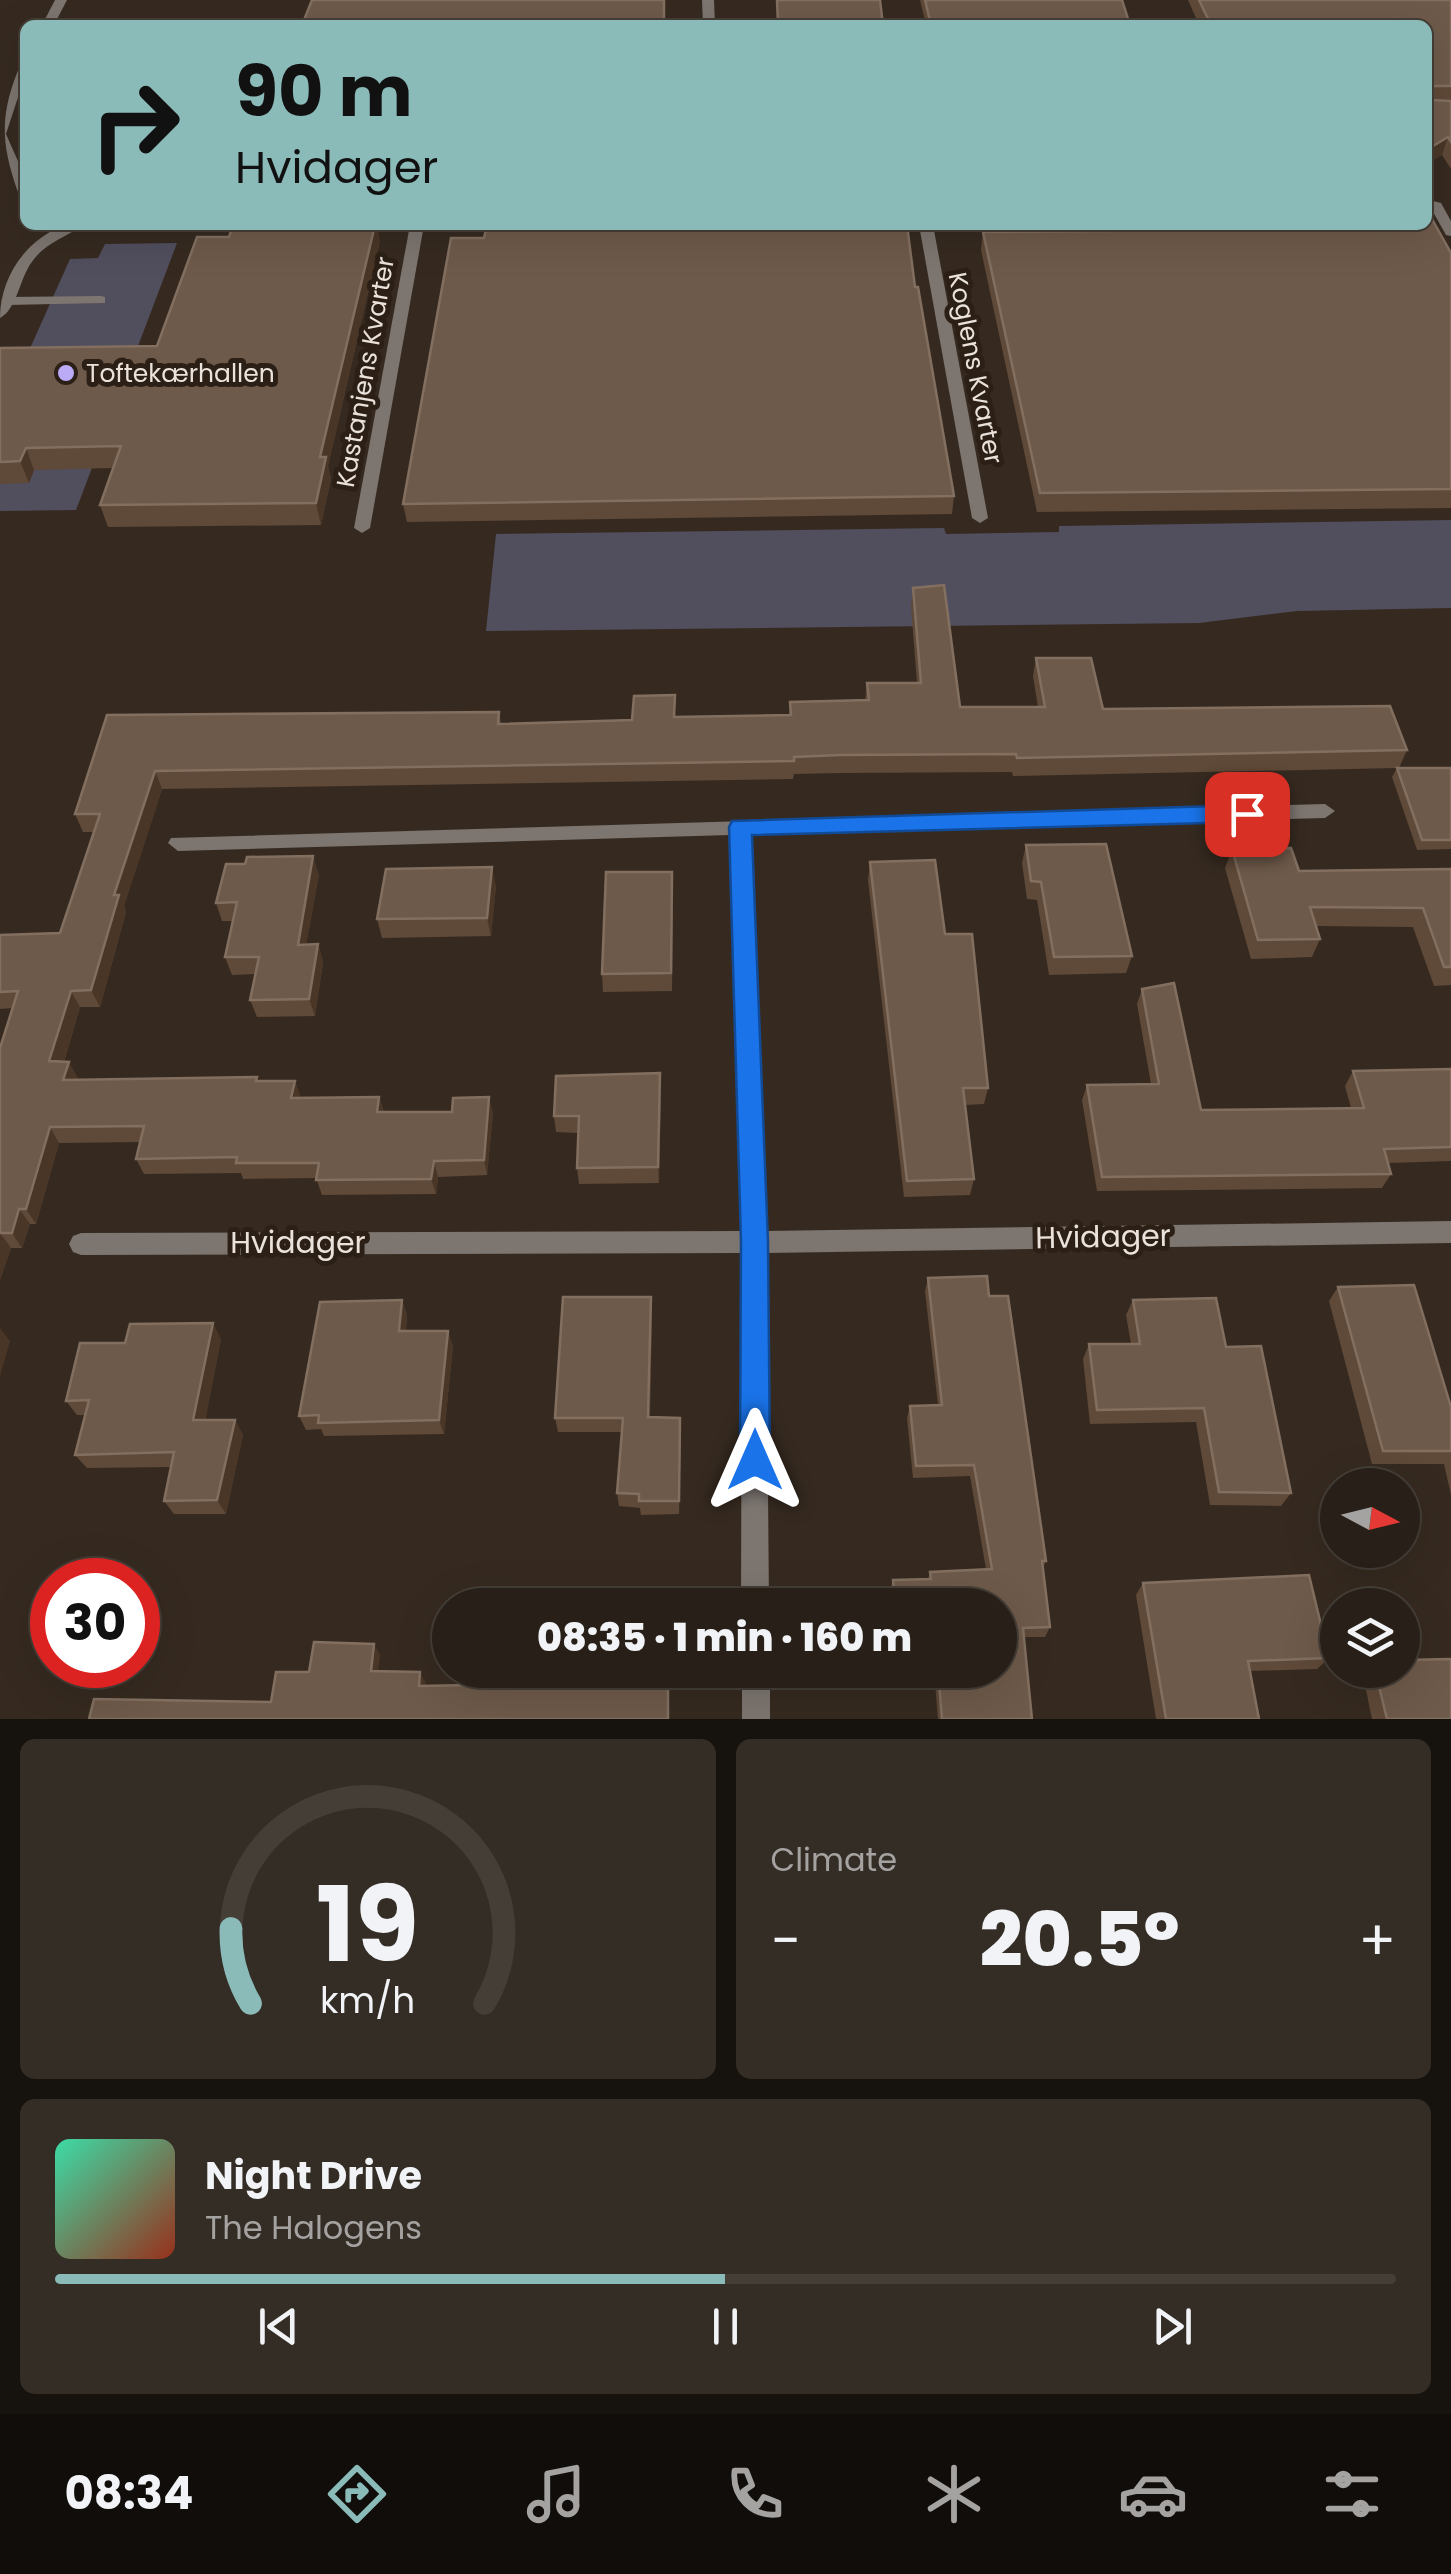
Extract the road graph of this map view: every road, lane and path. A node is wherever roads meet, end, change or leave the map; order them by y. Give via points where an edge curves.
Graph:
1 (20, 75) edge
2 (0, 134) edge
3 (20, 180) edge
4 (1432, 205) edge
5 (50, 230) edge
6 (417, 230) edge
7 (927, 230) edge
8 (1451, 232) edge
9 (101, 300) dead end
10 (3, 308) edge
11 (980, 518) dead end
12 (362, 528) dead end
13 (1325, 811) dead end
14 (740, 827) junction
15 (178, 842) dead end
16 (1451, 1232) edge
17 (754, 1242) junction
18 (81, 1244) dead end
19 (756, 1588) edge
20 (756, 1688) edge
21 (756, 1719) edge

1 - 2 street
2 - 3 street
4 - 8 street
5 - 10 street via 32,248
6 - 12 street, Kastanjens Kvarter
7 - 11 street, Koglens Kvarter
9 - 10 lane
13 - 14 street
14 - 15 street
14 - 17 street
16 - 17 street, Hvidager
17 - 18 street, Hvidager
17 - 19 street
20 - 21 street

